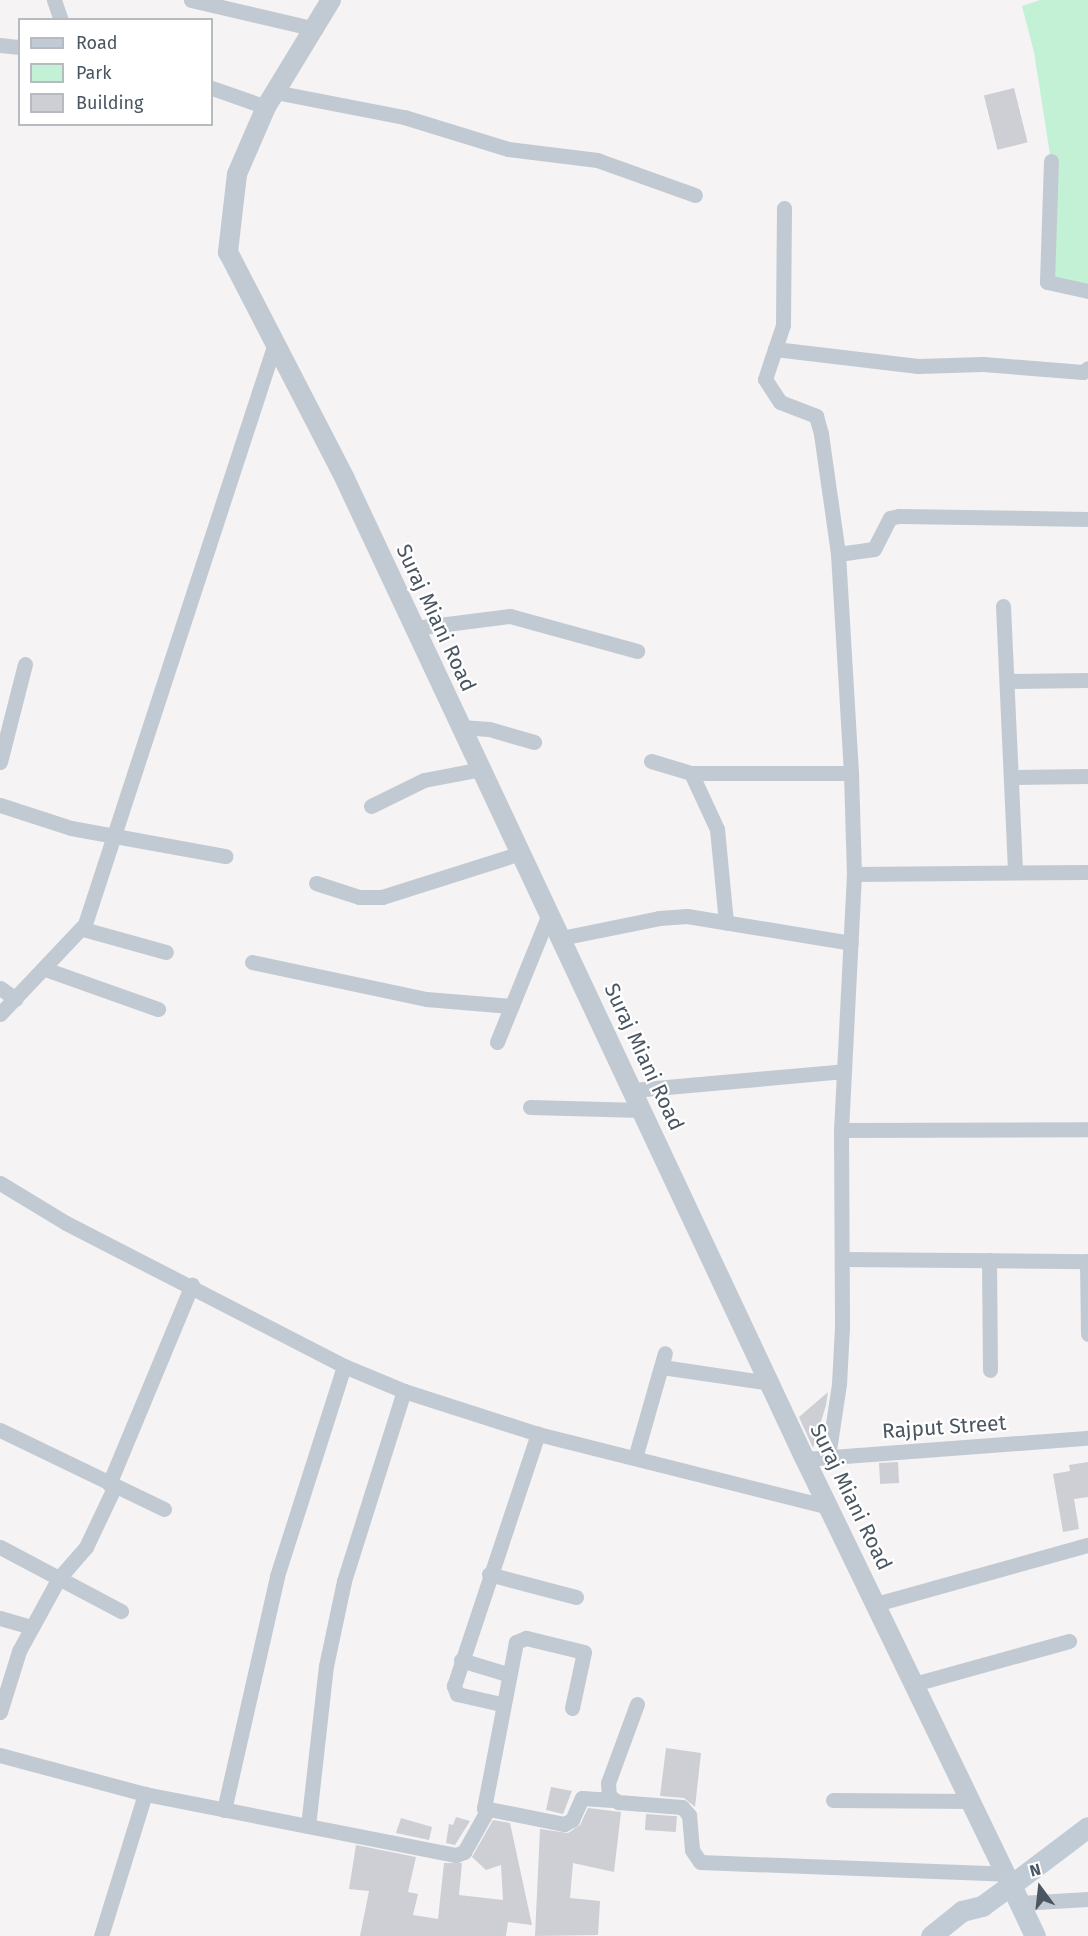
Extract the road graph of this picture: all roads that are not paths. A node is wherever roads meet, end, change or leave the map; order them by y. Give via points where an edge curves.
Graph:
1 (54, 0) edge
2 (191, 0) edge
3 (331, 0) edge
4 (60, 18) edge
5 (316, 29) junction
6 (0, 45) edge
7 (18, 47) edge
8 (213, 88) edge
9 (270, 100) junction
10 (1051, 161) dead end
11 (695, 195) dead end
12 (784, 208) dead end
13 (1088, 291) edge
14 (275, 343) junction
15 (775, 350) junction
16 (1088, 368) edge
17 (1088, 519) edge
18 (838, 554) junction
19 (1003, 606) dead end
20 (415, 628) junction
21 (637, 651) dead end
22 (25, 664) dead end
23 (1088, 680) edge
24 (1007, 681) junction
25 (461, 727) junction
26 (534, 742) dead end
27 (651, 761) dead end
28 (0, 762) edge
29 (481, 769) junction
30 (691, 773) junction
31 (851, 773) junction
32 (1088, 776) edge
33 (1011, 777) junction
34 (0, 805) edge
35 (371, 806) dead end
36 (115, 836) junction
37 (520, 853) junction
38 (225, 856) dead end
39 (1015, 872) junction
40 (1088, 872) edge
41 (854, 874) junction
42 (316, 883) dead end
43 (549, 914) junction
44 (726, 923) junction
45 (83, 930) junction
46 (561, 938) junction
47 (851, 944) junction
48 (166, 952) dead end
49 (252, 962) dead end
50 (45, 969) junction
51 (0, 988) edge
52 (16, 999) junction
53 (512, 1006) junction
54 (158, 1009) dead end
55 (0, 1014) edge
56 (497, 1042) dead end
57 (844, 1071) junction
58 (633, 1090) junction
59 (530, 1107) dead end
60 (642, 1110) junction
61 (1088, 1129) edge
62 (841, 1130) junction
63 (0, 1183) edge
64 (842, 1259) junction
65 (989, 1260) junction
66 (1087, 1261) edge
67 (192, 1286) junction
68 (1088, 1334) edge
69 (344, 1366) junction
70 (990, 1370) dead end
71 (770, 1383) junction
72 (404, 1390) junction
73 (0, 1430) edge
74 (538, 1434) junction
75 (1086, 1438) dead end
76 (828, 1457) junction
77 (635, 1458) junction
78 (805, 1459) junction
79 (112, 1485) junction
80 (828, 1507) junction
81 (164, 1509) dead end
82 (1088, 1545) edge
83 (0, 1547) edge
84 (489, 1574) junction
85 (59, 1578) junction
86 (576, 1596) dead end
87 (876, 1604) junction
88 (121, 1611) dead end
89 (0, 1618) edge
90 (32, 1627) junction
91 (1069, 1641) dead end
92 (461, 1660) junction
93 (507, 1674) junction
94 (914, 1684) junction
95 (501, 1704) junction
96 (637, 1704) dead end
97 (572, 1708) dead end
98 (0, 1712) edge
99 (0, 1755) edge
100 (145, 1794) junction
101 (612, 1800) junction
102 (833, 1800) dead end
103 (971, 1802) junction
104 (224, 1810) junction
105 (487, 1811) junction
106 (308, 1826) junction
107 (1088, 1827) edge
108 (1012, 1888) junction
109 (1088, 1899) edge
110 (982, 1906) junction
111 (101, 1936) edge
112 (931, 1936) edge
113 (954, 1936) edge
114 (1035, 1936) edge

1 - 4 street
2 - 5 street
3 - 5 street
5 - 9 street
6 - 7 street
8 - 9 street
9 - 11 street via 404,117 508,149 597,160
9 - 14 street, Suraj Miani Road via 237,174 228,252
10 - 13 street via 1047,282
12 - 15 street via 783,325
14 - 20 street, Suraj Miani Road
14 - 36 street
15 - 16 street via 918,366 984,364 1083,372
15 - 18 street via 765,379 773,395 780,402 816,416
17 - 18 street via 899,516 890,518 874,549
18 - 31 street
19 - 24 street
20 - 21 street via 510,616
20 - 25 street, Suraj Miani Road
22 - 28 street
23 - 24 street
24 - 33 street
25 - 26 street via 489,729
25 - 29 street, Suraj Miani Road
27 - 30 street
29 - 35 street via 418,782
29 - 37 street, Suraj Miani Road
30 - 31 street
30 - 44 street via 717,829
31 - 41 street
32 - 33 street
33 - 39 street
34 - 36 street via 71,828
36 - 38 street
36 - 45 street
37 - 42 street via 382,897 359,897
37 - 43 street, Suraj Miani Road
39 - 40 street
39 - 41 street
41 - 47 street
43 - 46 street, Suraj Miani Road
43 - 53 street
44 - 46 street via 687,916 659,918
44 - 47 street
45 - 48 street
45 - 50 street
46 - 58 street, Suraj Miani Road
47 - 57 street
49 - 53 street via 426,999
50 - 52 street
50 - 54 street
51 - 52 street
52 - 55 street
53 - 56 street
57 - 58 street
57 - 62 street
58 - 60 street, Suraj Miani Road
59 - 60 street
60 - 71 street, Suraj Miani Road
61 - 62 street
62 - 64 street
63 - 67 street via 66,1223
64 - 65 street
64 - 76 street via 839,1384
65 - 66 street
65 - 70 street
66 - 68 street
67 - 69 street
67 - 79 street
69 - 72 street
69 - 104 street via 277,1576
71 - 77 street via 664,1360
71 - 78 street, Suraj Miani Road
72 - 74 street
72 - 106 street via 342,1591 326,1666
73 - 79 street
74 - 77 street
74 - 84 street
75 - 76 street, Rajput Street
76 - 78 street, Rajput Street
77 - 80 street
78 - 80 street, Suraj Miani Road
79 - 81 street
79 - 85 street via 83,1551
80 - 87 street, Suraj Miani Road
82 - 87 street
83 - 85 street
84 - 86 street
84 - 92 street
85 - 88 street
85 - 90 street
87 - 94 street, Suraj Miani Road
89 - 90 street
90 - 98 street via 19,1651
91 - 94 street
92 - 93 street
92 - 95 street via 454,1692
93 - 95 street
93 - 97 street via 520,1639 580,1649 584,1659
94 - 103 street, Suraj Miani Road
95 - 105 street via 483,1806
96 - 101 street via 608,1783
99 - 100 street
100 - 104 street
100 - 111 street
101 - 105 street via 582,1798 572,1821 564,1824
101 - 108 street via 682,1807 689,1815 692,1850 700,1862
102 - 103 street
103 - 108 street, Suraj Miani Road
104 - 106 street
105 - 106 street via 464,1852 456,1855
107 - 108 main road
108 - 109 street
108 - 110 main road
108 - 114 main road
110 - 112 main road via 962,1911
110 - 113 main road

